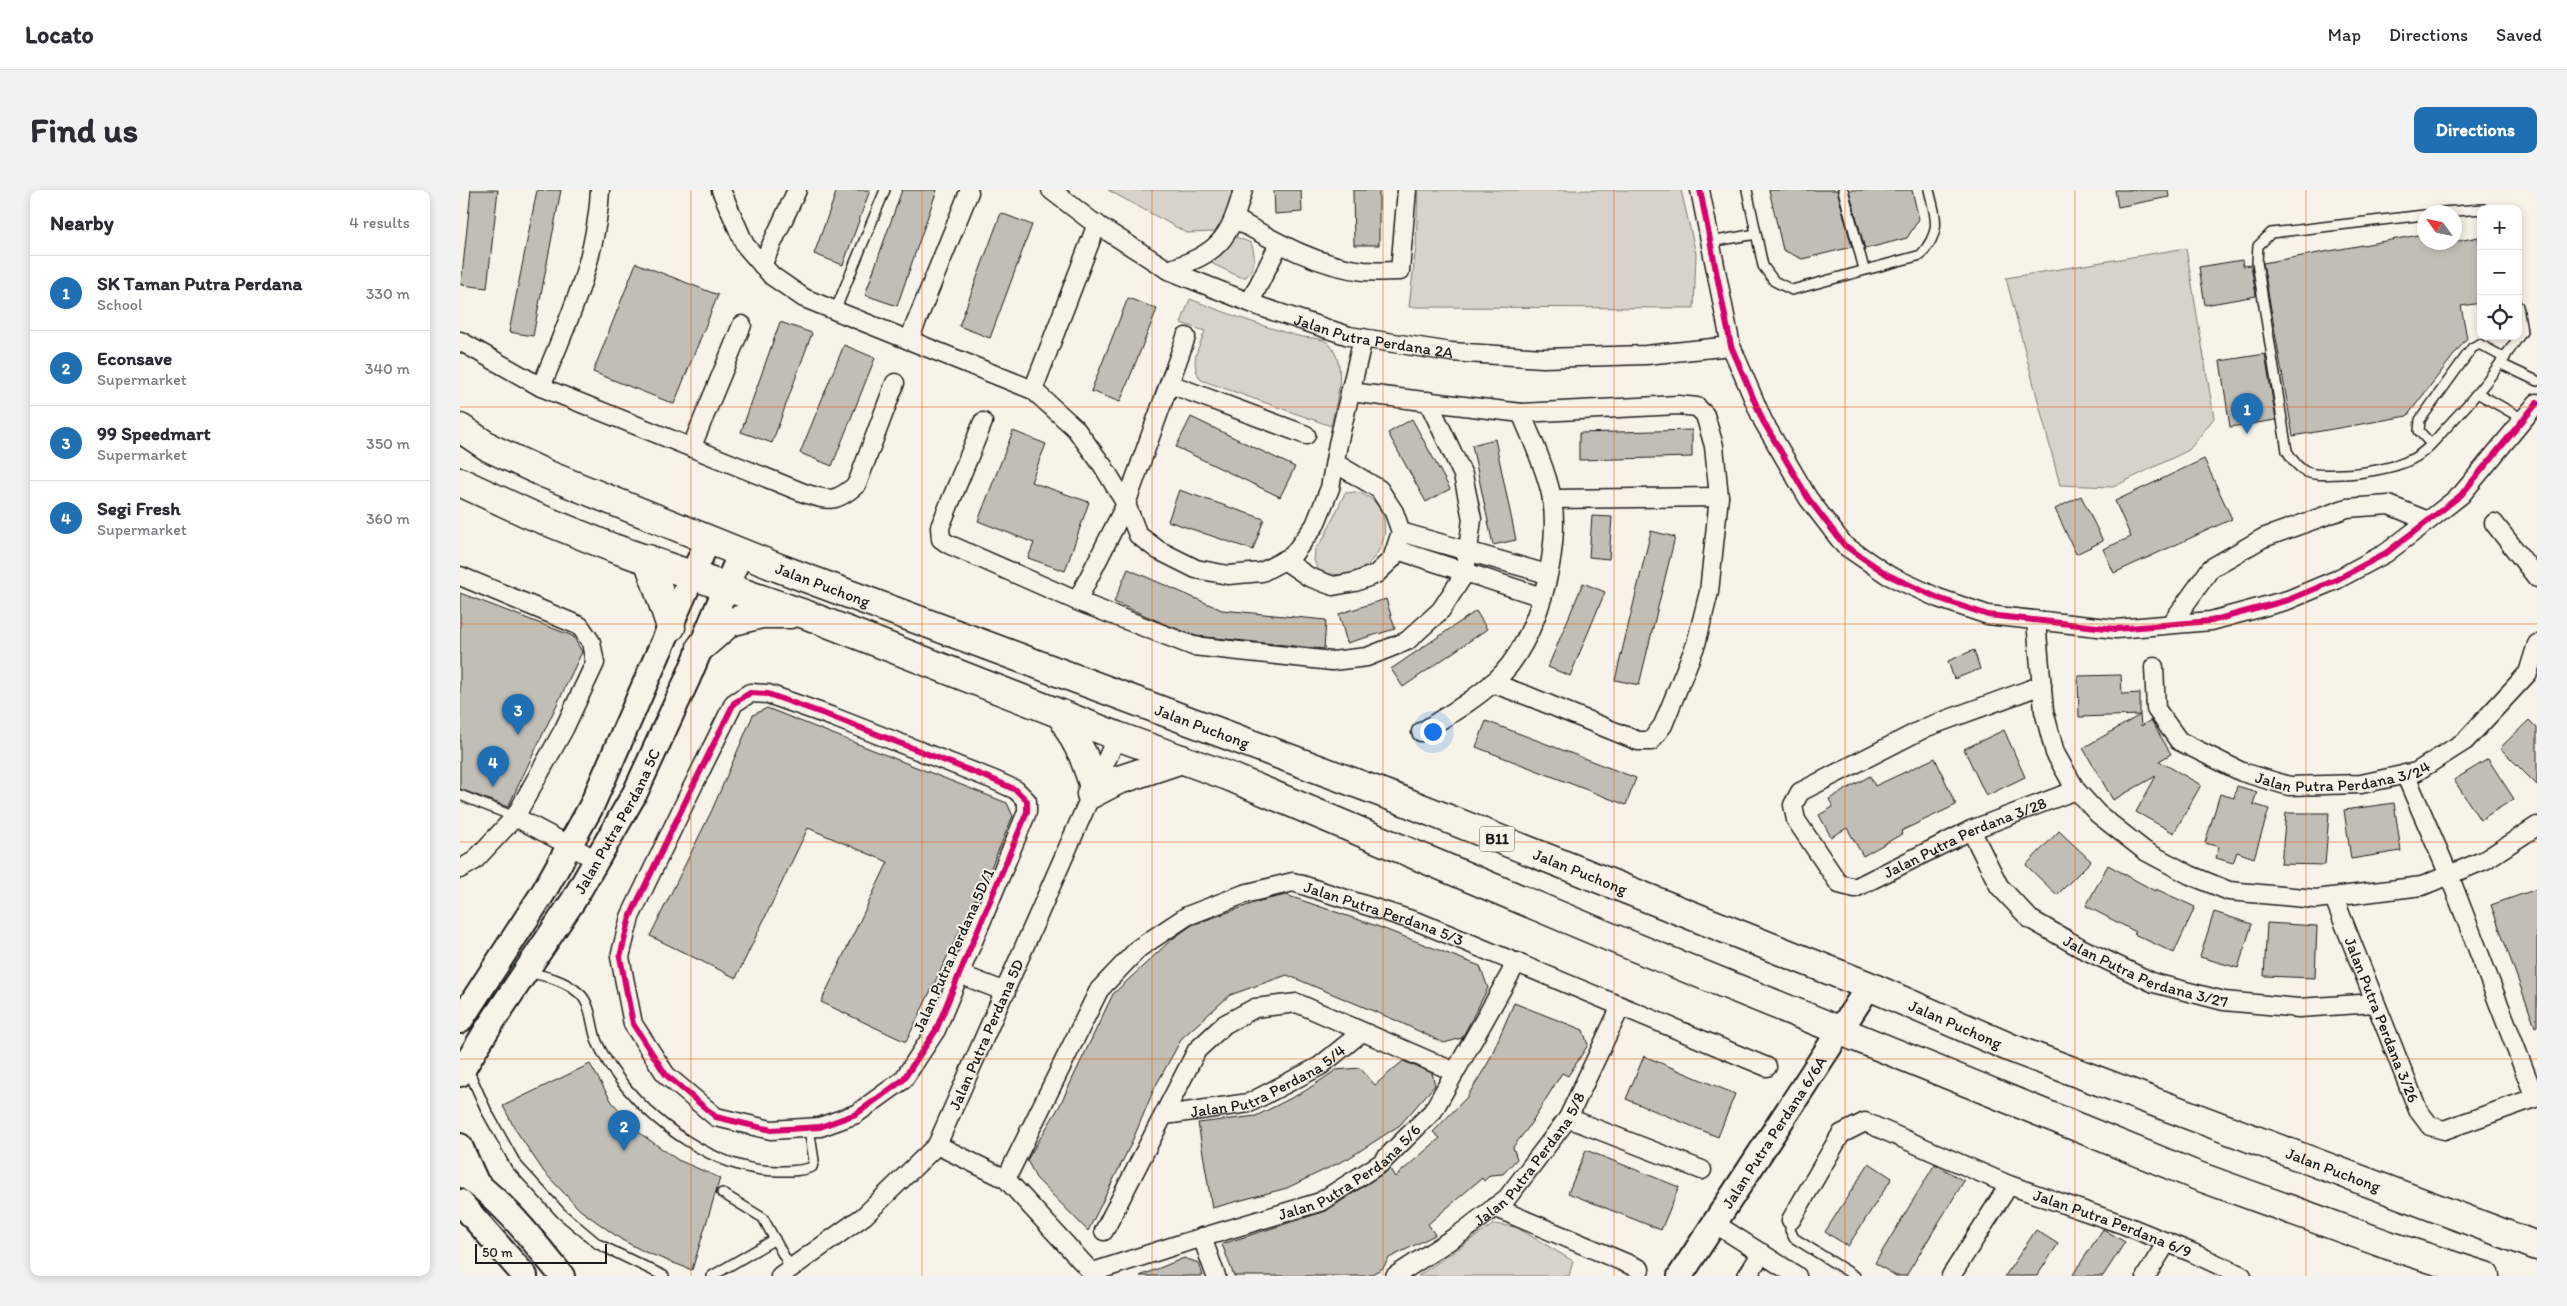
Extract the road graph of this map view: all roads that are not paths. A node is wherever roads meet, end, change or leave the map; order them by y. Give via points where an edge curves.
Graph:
1 (600, 190) edge
2 (721, 190) edge
3 (797, 190) edge
4 (885, 190) edge
5 (1051, 190) edge
6 (1243, 190) edge
7 (1407, 190) edge
8 (1700, 190) edge
9 (1746, 190) edge
10 (1843, 190) edge
11 (1929, 190) edge
12 (969, 192) dead end
13 (2477, 209) edge
14 (2462, 211) edge
15 (2417, 216) edge
16 (1235, 218) junction
17 (1097, 224) junction
18 (1756, 234) junction
19 (1710, 242) junction
20 (1279, 244) junction
21 (762, 265) junction
22 (1168, 270) junction
23 (1864, 270) junction
24 (1250, 302) junction
25 (835, 311) junction
26 (742, 325) dead end
27 (1186, 337) dead end
28 (1363, 338) junction
29 (909, 340) junction
30 (2517, 340) edge
31 (460, 341) edge
32 (1731, 346) junction
33 (2503, 361) junction
34 (2537, 381) edge
35 (895, 383) dead end
36 (1170, 384) junction
37 (542, 388) junction
38 (1033, 390) junction
39 (1350, 392) junction
40 (2479, 394) junction
41 (1428, 401) junction
42 (2534, 410) edge
43 (1521, 413) junction
44 (983, 422) dead end
45 (460, 428) edge
46 (1306, 436) dead end
47 (2431, 444) junction
48 (692, 446) junction
49 (1335, 462) junction
50 (460, 482) edge
51 (1719, 497) junction
52 (1552, 499) junction
53 (1126, 504) junction
54 (2428, 521) junction
55 (2494, 523) dead end
56 (1401, 532) junction
57 (708, 540) junction
58 (1397, 550) junction
59 (741, 552) junction
60 (1468, 552) junction
61 (648, 559) junction
62 (1284, 560) junction
63 (1465, 573) junction
64 (1547, 574) junction
65 (460, 576) edge
66 (693, 577) junction
67 (2537, 578) edge
68 (726, 588) junction
69 (1542, 597) junction
70 (1077, 601) junction
71 (806, 615) junction
72 (2036, 621) junction
73 (2171, 624) junction
74 (672, 627) junction
75 (2537, 644) edge
76 (701, 647) junction
77 (1030, 661) junction
78 (2154, 666) dead end
79 (1492, 683) junction
80 (2042, 685) junction
81 (1061, 714) junction
82 (1421, 732) dead end
83 (1117, 736) junction
84 (1230, 737) junction
85 (1182, 759) junction
86 (2405, 774) junction
87 (1093, 790) junction
88 (2076, 790) junction
89 (460, 795) edge
90 (516, 817) junction
91 (2537, 826) edge
92 (1971, 830) junction
93 (569, 846) junction
94 (597, 860) junction
95 (460, 869) edge
96 (2449, 876) junction
97 (2334, 898) junction
98 (1517, 962) junction
99 (526, 972) junction
100 (959, 974) junction
101 (1869, 986) junction
102 (1006, 992) junction
103 (2375, 1003) junction
104 (1621, 1006) junction
105 (460, 1021) edge
106 (1840, 1031) junction
107 (1362, 1032) junction
108 (1768, 1067) dead end
109 (463, 1069) edge
110 (1455, 1072) junction
111 (2536, 1098) edge
112 (1165, 1115) junction
113 (1568, 1118) junction
114 (809, 1128) junction
115 (937, 1144) junction
116 (460, 1146) edge
117 (1702, 1170) dead end
118 (468, 1177) edge
119 (1006, 1179) junction
120 (2008, 1185) junction
121 (722, 1193) dead end
122 (460, 1202) edge
123 (1494, 1208) junction
124 (1791, 1220) joint
125 (1714, 1223) junction
126 (1104, 1232) dead end
127 (1202, 1237) junction
128 (775, 1239) junction
129 (2167, 1242) junction
130 (2537, 1246) edge
131 (1762, 1254) junction
132 (1640, 1269) dead end
133 (2212, 1269) edge
134 (789, 1274) edge
135 (1094, 1274) edge
136 (525, 1276) edge
137 (562, 1276) edge
138 (664, 1276) edge
139 (712, 1276) edge
140 (1216, 1276) edge
141 (1395, 1276) edge
142 (1680, 1276) edge
143 (1747, 1276) edge
144 (1797, 1276) edge
145 (1855, 1276) edge
146 (1951, 1276) edge
147 (2146, 1276) edge
148 (2242, 1276) edge
149 (2485, 1276) edge

1 - 37 street via 590,256 574,308
2 - 21 street via 745,245
3 - 21 street
4 - 25 lane
5 - 17 street, Jalan Putra Perdana 2A
6 - 16 street
7 - 20 street via 1400,271 1364,271 1321,262
8 - 19 street
9 - 18 lane
10 - 23 lane
11 - 23 lane via 1937,225 1932,242 1921,255
12 - 29 street
13 - 14 lane
15 - 47 lane via 2271,233 2258,246 2257,262 2287,451 2296,466 2309,475 2358,474 2412,460
16 - 20 street
16 - 22 street via 1220,242 1200,259
17 - 22 street, Jalan Putra Perdana 2A
17 - 38 street
18 - 19 lane
18 - 23 lane via 1763,266 1774,281 1792,290
19 - 32 street
20 - 24 street
21 - 25 street via 804,298
22 - 24 street, Jalan Putra Perdana 2A
24 - 28 street, Jalan Putra Perdana 2A
25 - 29 street
26 - 48 street
27 - 36 street
28 - 32 street, Jalan Putra Perdana 2A via 1451,352 1543,358 1646,355
28 - 39 street
29 - 38 street
30 - 33 lane
31 - 37 street
32 - 72 street via 1763,421 1781,453 1808,498 1844,545 1888,575 1938,598 1988,615
33 - 34 lane
33 - 40 lane
33 - 47 lane via 2485,346 2479,344 2472,348 2420,420 2419,430
35 - 48 street via 857,484 845,495 829,501
36 - 46 street
36 - 53 street
37 - 48 street
38 - 53 street via 1075,428
39 - 41 street
39 - 49 street
40 - 42 lane
40 - 47 lane
41 - 43 street
41 - 60 street via 1463,475 1472,519
42 - 54 street via 2461,494
43 - 51 street via 1678,404 1698,407 1706,415 1714,446
43 - 52 street
44 - 70 street via 940,527 941,539 994,566
45 - 57 main road, Jalan Puchong / B11 via 490,448 546,474
49 - 56 street via 1379,489 1394,512
49 - 62 street via 1330,488 1315,525 1292,556
50 - 61 main road via 529,514
51 - 52 street
51 - 79 street via 1709,592 1696,644 1663,725 1651,741 1638,741
52 - 64 street via 1555,516
53 - 62 street via 1138,535 1158,550 1196,569 1228,576 1262,572
53 - 70 street
54 - 73 street via 2386,553 2328,584 2288,600 2211,621
54 - 73 street via 2390,505 2347,508 2263,538 2211,568
55 - 67 street
56 - 58 street
56 - 60 street
57 - 59 main road, Jalan Puchong / B11
57 - 66 street, Jalan Putra Perdana 5C
58 - 62 street via 1376,574 1333,586 1309,577
58 - 63 street
59 - 68 street, Jalan Putra Perdana 5C
59 - 77 main road, Jalan Puchong / B11
60 - 63 street
60 - 64 street
61 - 66 main road
61 - 74 main road
63 - 69 street
63 - 70 street via 1442,610 1407,641 1367,656 1332,661 1193,646
64 - 69 street
65 - 90 street via 580,626 591,642 595,663 564,730
66 - 68 main road
66 - 74 street, Jalan Putra Perdana 5C
68 - 71 main road
68 - 76 street, Jalan Putra Perdana 5C
69 - 79 street via 1523,648
71 - 76 main road via 762,614 730,622
71 - 81 main road
72 - 73 street via 2116,629
72 - 80 street
74 - 93 street, Jalan Putra Perdana 5C via 591,807
75 - 86 street, Jalan Putra Perdana 3/24 via 2528,673 2466,741 2416,772
76 - 94 street, Jalan Putra Perdana 5C via 635,793
77 - 83 main road via 1043,676 1107,704 1113,712
77 - 84 main road, Jalan Puchong / B11
78 - 86 street, Jalan Putra Perdana 3/24 via 2156,709 2179,741 2242,772 2289,786 2361,784
79 - 82 street via 1461,708
80 - 88 street via 2044,711 2055,753
80 - 92 street, Jalan Putra Perdana 3/28 via 1927,727 1800,792 1793,804 1796,820 1839,884 1855,888
81 - 83 main road
81 - 87 main road via 1083,755
83 - 84 main road via 1139,722 1155,720 1213,738
83 - 85 main road
83 - 87 street, Jalan Putra Perdana 5D
84 - 101 main road, Jalan Puchong / B11 via 1401,800
85 - 87 main road
85 - 106 main road
86 - 96 street
87 - 102 street, Jalan Putra Perdana 5D
88 - 92 street, Jalan Putra Perdana 3/28
88 - 97 street via 2098,814 2145,851 2190,875 2229,890
89 - 90 lane
90 - 93 street
90 - 95 street via 474,861
91 - 96 street via 2485,860
92 - 103 street, Jalan Putra Perdana 3/27 via 2000,886 2030,919 2154,983 2224,1002 2300,1008
93 - 94 street
93 - 105 street, Jalan Putra Perdana 5C via 543,893
94 - 99 street, Jalan Putra Perdana 5C
96 - 97 street via 2422,886
96 - 111 street
97 - 103 street, Jalan Putra Perdana 3/26
98 - 104 street, Jalan Putra Perdana 5/3
98 - 110 street, Jalan Putra Perdana 5/6
98 - 119 street, Jalan Putra Perdana 5/3 via 1422,923 1293,882 1244,894 1187,916 1138,948 1099,990
99 - 109 street, Jalan Putra Perdana 5C
99 - 114 lane via 565,983 580,994 589,1007 588,1015 598,1043 612,1069 634,1097 666,1126 711,1156 766,1171 805,1170 812,1167 814,1161
100 - 102 street
100 - 114 street, Jalan Putra Perdana 5D/1 via 936,1030 904,1080 856,1114
100 - 114 street, Jalan Putra Perdana 5D/1 via 1027,812 1027,801 1016,790 994,780 768,694 750,693 734,703 630,917 620,957 624,982 633,1024 666,1075 716,1117 771,1130
101 - 106 street, Jalan Putra Perdana 6/6A
101 - 130 main road, Jalan Puchong / B11 via 2011,1048
102 - 115 street, Jalan Putra Perdana 5D
103 - 111 street, Jalan Putra Perdana 3/26 via 2418,1110 2430,1126 2444,1130
104 - 108 street, Jalan Putra Perdana 5/3
104 - 113 street, Jalan Putra Perdana 5/8
106 - 125 street, Jalan Putra Perdana 6/6A
106 - 149 main road via 2194,1175 2388,1246
107 - 110 street
107 - 112 street, Jalan Putra Perdana 5/4 via 1320,1066 1249,1103
107 - 112 street via 1297,1003 1255,1008 1225,1024 1197,1050
109 - 138 lane via 516,1164 560,1213 598,1244
110 - 127 street, Jalan Putra Perdana 5/6 via 1434,1111 1381,1163 1320,1202
112 - 126 street
113 - 117 street
113 - 123 street, Jalan Putra Perdana 5/8 via 1507,1198
115 - 119 street
115 - 134 street, Jalan Putra Perdana 5D via 864,1216
116 - 118 street
118 - 137 street via 527,1232
119 - 135 street
120 - 124 street, Jalan Putra Perdana 6/9 via 1865,1122 1841,1134
120 - 129 street, Jalan Putra Perdana 6/9
120 - 146 street
121 - 128 lane via 763,1218
122 - 136 street
123 - 132 street
123 - 141 street, Jalan Putra Perdana 5/8
124 - 145 lane via 1790,1230 1794,1238
125 - 131 street
125 - 142 street, Jalan Putra Perdana 6/6A
127 - 135 street, Jalan Putra Perdana 5/6
127 - 140 street
128 - 134 lane
128 - 139 lane
129 - 133 street, Jalan Putra Perdana 6/9
129 - 147 street
131 - 143 street
131 - 144 street
133 - 148 street, Jalan Putra Perdana 6/9

